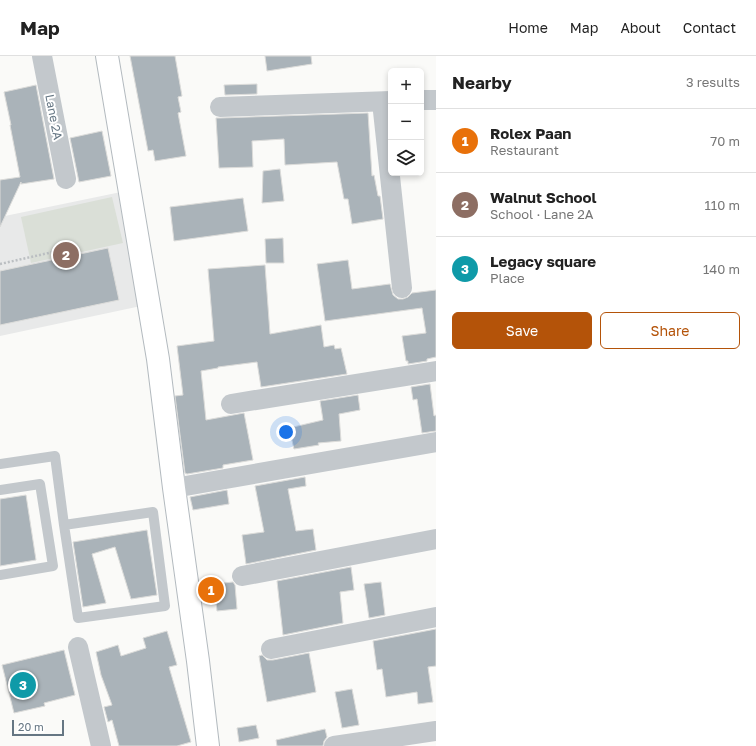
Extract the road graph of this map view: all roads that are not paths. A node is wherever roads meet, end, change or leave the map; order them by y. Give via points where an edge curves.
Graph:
1 (42, 56) edge
2 (107, 56) edge
3 (424, 100) edge
4 (436, 100) edge
5 (387, 101) edge
6 (220, 106) dead end
7 (66, 179) dead end
8 (402, 288) dead end
9 (436, 371) edge
10 (231, 404) dead end
11 (436, 442) edge
12 (0, 464) edge
13 (174, 488) junction
14 (0, 490) edge
15 (64, 525) junction
16 (436, 539) edge
17 (0, 575) edge
18 (242, 576) dead end
19 (436, 617) edge
20 (78, 647) dead end
21 (271, 648) dead end
22 (436, 731) edge
23 (101, 746) edge
24 (208, 746) edge
25 (334, 746) edge

1 - 7 street, Lane 2A
2 - 13 street via 158,359
3 - 4 street
5 - 6 street
5 - 8 street
9 - 10 street
11 - 13 street
12 - 15 lane via 56,456
13 - 24 street
14 - 17 lane via 40,484 53,566
15 - 15 lane via 153,512 165,606 78,618
16 - 18 street
19 - 21 street
20 - 23 street
22 - 25 street

